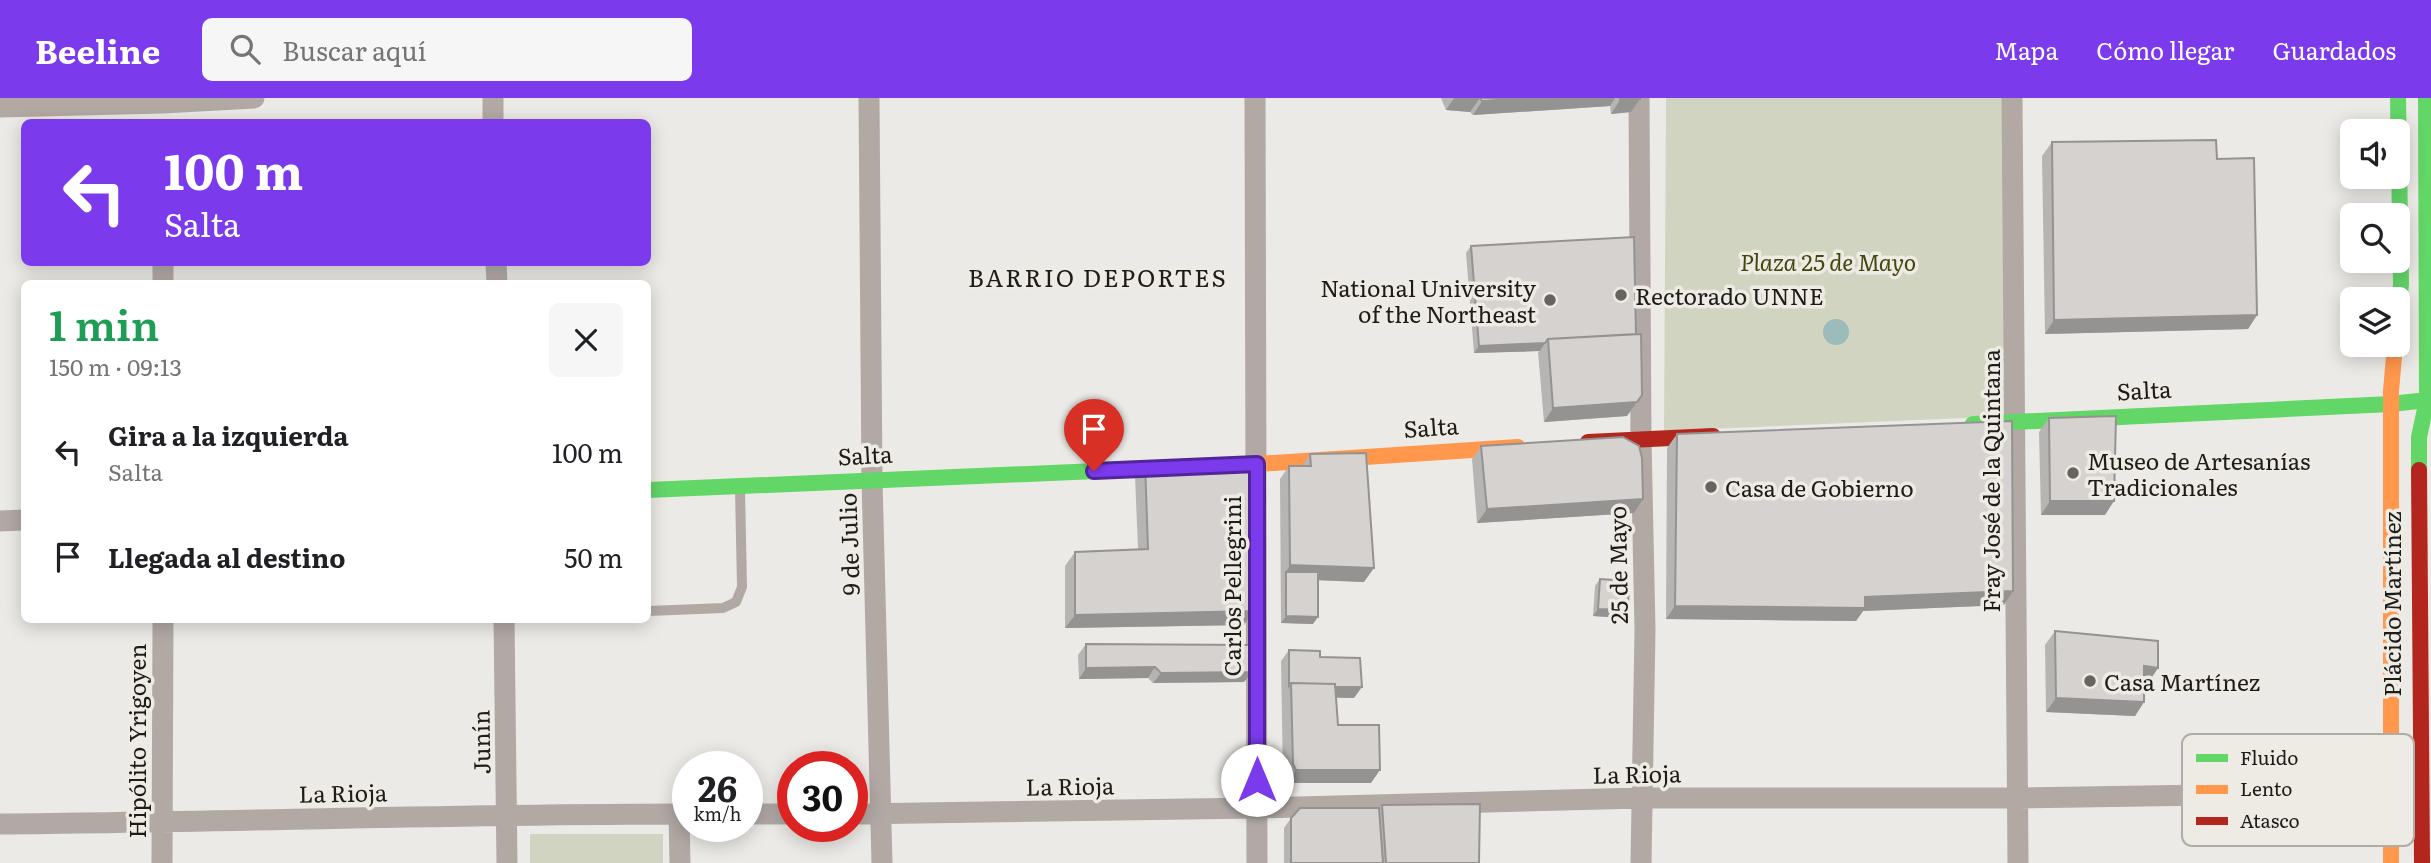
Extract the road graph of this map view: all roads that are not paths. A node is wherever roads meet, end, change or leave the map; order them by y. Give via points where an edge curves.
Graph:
1 (254, 98) edge
2 (493, 98) edge
3 (869, 98) edge
4 (1255, 98) edge
5 (1639, 98) edge
6 (2012, 98) edge
7 (2398, 98) edge
8 (2426, 98) edge
9 (0, 107) edge
10 (163, 108) edge
11 (494, 119) edge
12 (2427, 282) junction
13 (2401, 284) junction
14 (2401, 287) edge
15 (2394, 357) edge
16 (2427, 400) junction
17 (2391, 404) junction
18 (2016, 422) junction
19 (1960, 425) edge
20 (1724, 435) edge
21 (1641, 439) junction
22 (1573, 443) edge
23 (1533, 446) edge
24 (1257, 464) junction
25 (872, 480) junction
26 (740, 486) junction
27 (651, 490) edge
28 (21, 520) edge
29 (0, 521) edge
30 (651, 611) edge
31 (163, 623) edge
32 (504, 623) edge
33 (2392, 734) edge
34 (2421, 780) junction
35 (2414, 783) edge
36 (2182, 795) edge
37 (1642, 798) junction
38 (2018, 798) junction
39 (1257, 808) junction
40 (672, 814) edge
41 (868, 814) edge
42 (882, 814) junction
43 (508, 815) junction
44 (162, 823) junction
45 (0, 824) edge
46 (682, 842) edge
47 (162, 863) edge
48 (508, 863) edge
49 (680, 863) edge
50 (882, 863) edge
51 (1257, 863) edge
52 (1641, 863) edge
53 (2018, 863) edge
54 (2422, 863) edge

1 - 10 street
2 - 11 street
3 - 25 street, 9 de Julio
4 - 24 street, Carlos Pellegrini
5 - 21 street, 25 de Mayo
6 - 18 street, Fray José de la Quintana
7 - 13 main road
8 - 12 main road, Plácido Martínez
9 - 10 street
12 - 13 main road
12 - 16 main road, Plácido Martínez
13 - 14 main road
15 - 17 main road, Plácido Martínez
16 - 17 main road, Salta
16 - 34 main road, Plácido Martínez via 2419,437
17 - 18 main road, Salta
17 - 33 main road, Plácido Martínez
18 - 19 main road, Salta
18 - 38 street, Fray José de la Quintana
20 - 21 main road
21 - 22 main road
21 - 37 street, 25 de Mayo
23 - 24 main road, Salta
24 - 25 main road, Salta
24 - 39 street, Carlos Pellegrini
25 - 26 main road, Salta
25 - 42 street, 9 de Julio
26 - 27 main road, Salta
26 - 30 lane via 741,587 736,602 723,608
28 - 29 street
31 - 44 street, Hipólito Yrigoyen
32 - 43 street, Junín
34 - 35 street, La Rioja
34 - 54 main road, Plácido Martínez
36 - 38 street, La Rioja
37 - 38 street, La Rioja
37 - 39 street, La Rioja
37 - 52 street, 25 de Mayo
38 - 53 street, Fray José de la Quintana
39 - 42 street, La Rioja
39 - 51 street, Carlos Pellegrini
40 - 43 street, La Rioja
41 - 42 street, La Rioja
42 - 50 street, 9 de Julio
43 - 44 street, La Rioja
43 - 48 street, Junín
44 - 45 street, La Rioja
44 - 47 street, Hipólito Yrigoyen
46 - 49 street

